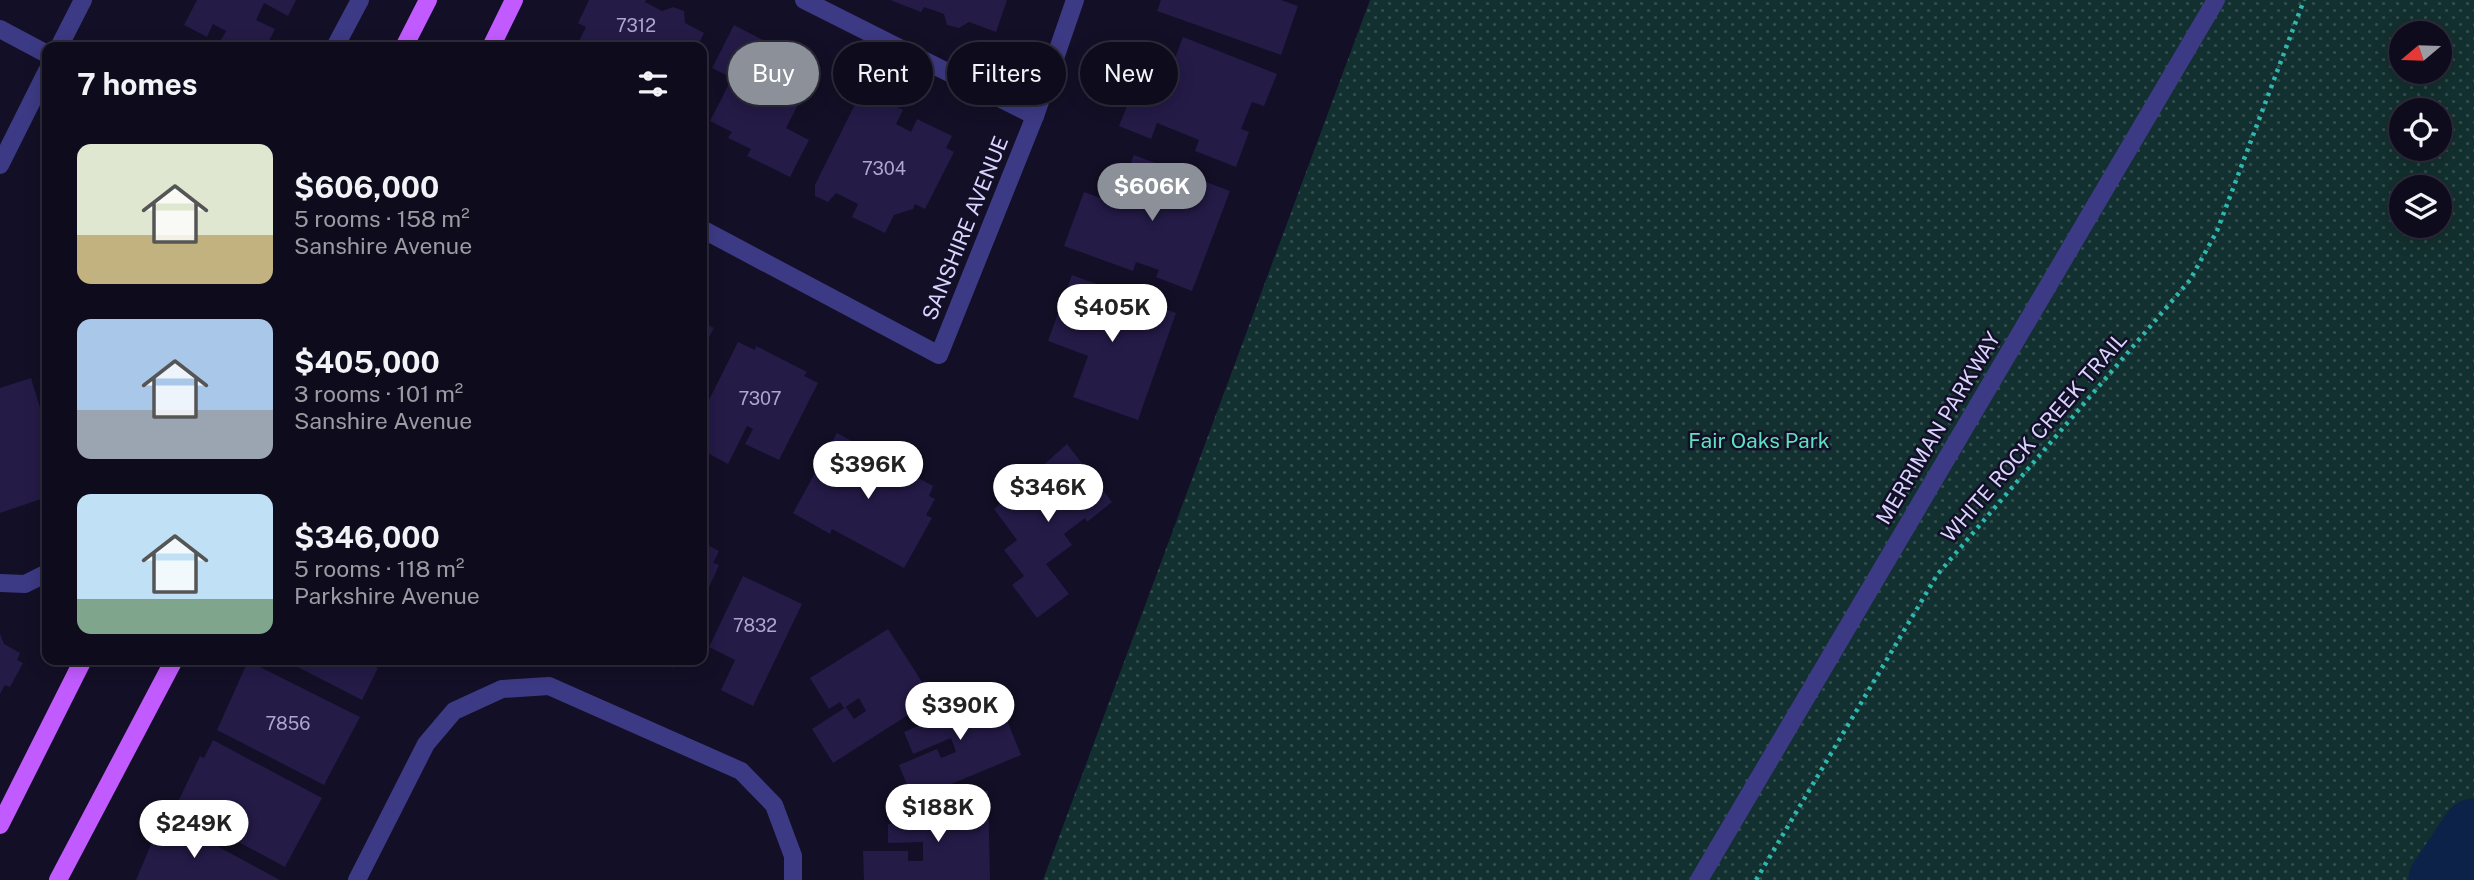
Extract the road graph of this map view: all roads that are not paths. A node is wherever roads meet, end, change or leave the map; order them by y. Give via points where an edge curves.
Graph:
1 (83, 0) edge
2 (360, 0) edge
3 (428, 0) edge
4 (514, 0) edge
5 (804, 0) edge
6 (1075, 0) edge
7 (2216, 0) edge
8 (0, 29) edge
9 (62, 42) edge
10 (338, 42) edge
11 (407, 42) edge
12 (493, 42) edge
13 (42, 51) edge
14 (42, 81) edge
15 (1035, 116) junction
16 (0, 165) edge
17 (707, 232) edge
18 (42, 576) edge
19 (0, 583) edge
20 (80, 665) edge
21 (171, 665) edge
22 (0, 825) edge
23 (58, 880) edge
24 (357, 880) edge
25 (793, 880) edge
26 (1699, 880) edge

1 - 9 street
2 - 10 street
3 - 11 main road
4 - 12 main road
5 - 15 street
6 - 15 street, SANSHIRE AVENUE
7 - 26 street, MERRIMAN PARKWAY
8 - 13 street
14 - 16 street
15 - 17 street, SANSHIRE AVENUE via 939,355
18 - 19 street via 25,584
20 - 22 main road
21 - 23 main road
24 - 25 street via 426,744 454,711 502,689 549,686 741,771 774,805 793,856

